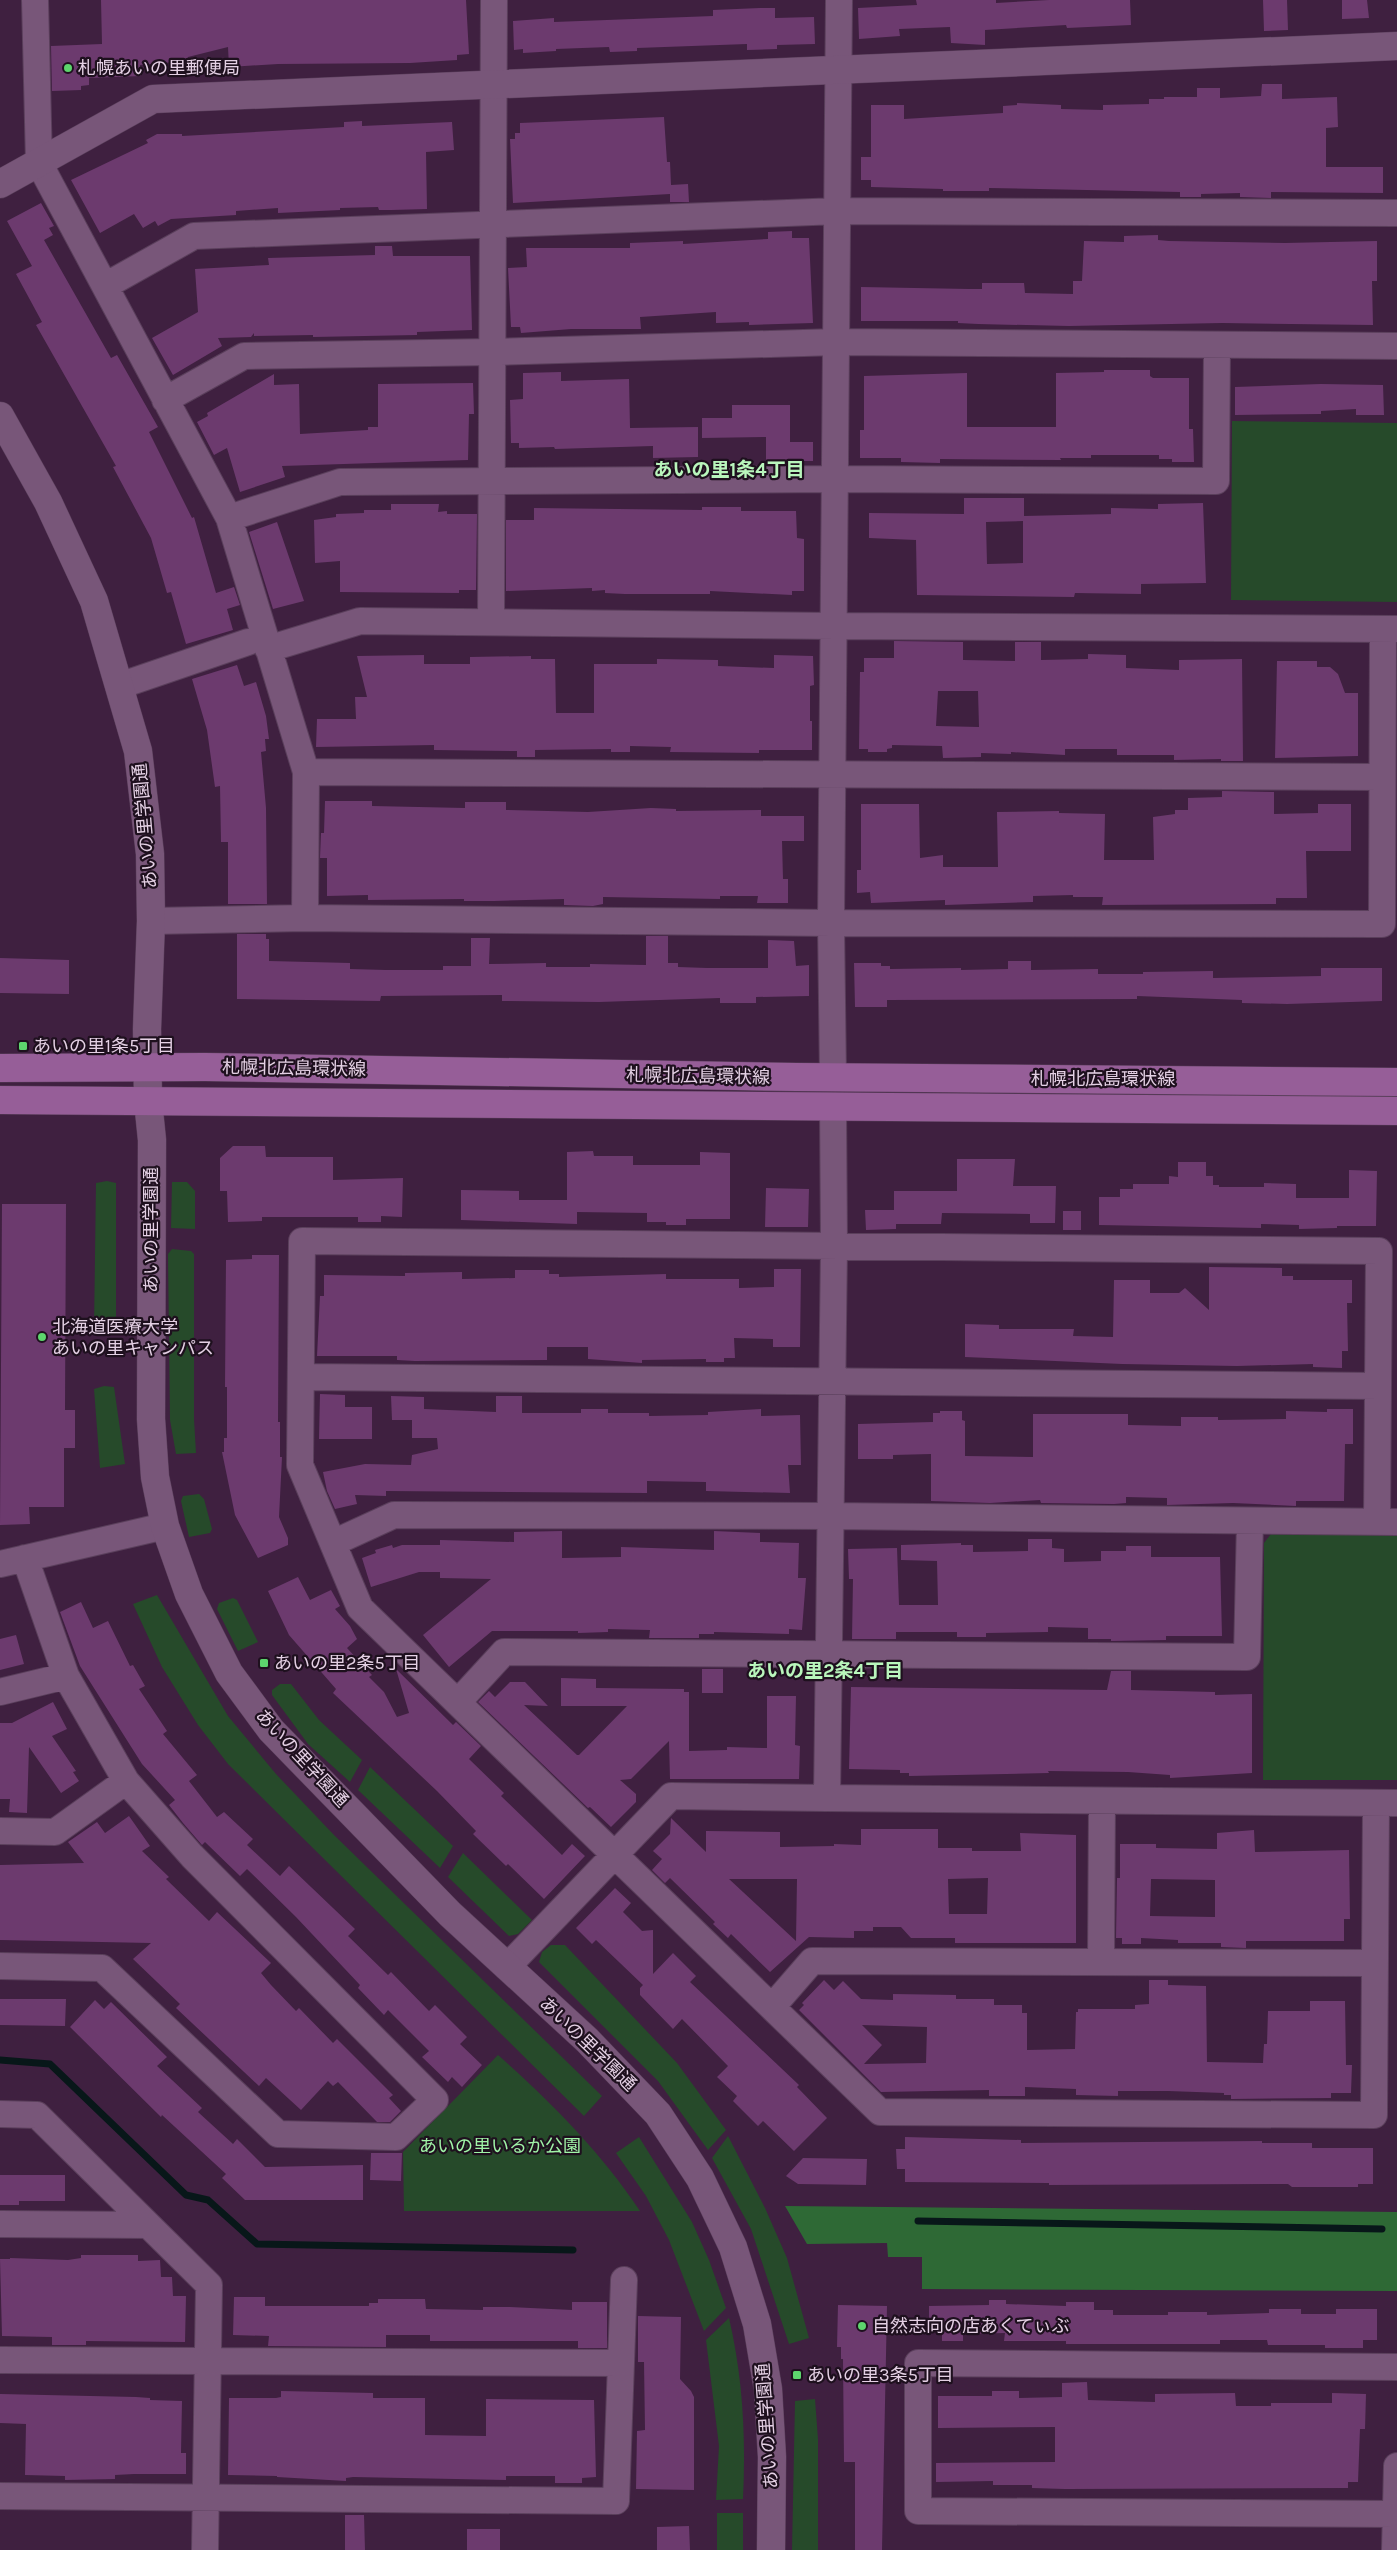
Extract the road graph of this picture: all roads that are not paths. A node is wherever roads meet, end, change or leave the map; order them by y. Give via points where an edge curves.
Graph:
1 (35, 0) edge
2 (494, 0) edge
3 (839, 0) edge
4 (1397, 46) edge
5 (838, 70) junction
6 (493, 85) junction
7 (39, 163) junction
8 (0, 184) edge
9 (838, 211) junction
10 (1397, 213) edge
11 (492, 224) junction
12 (105, 286) junction
13 (837, 342) junction
14 (1217, 345) junction
15 (1397, 346) edge
16 (492, 352) junction
17 (165, 400) junction
18 (0, 416) edge
19 (836, 480) junction
20 (492, 483) junction
21 (228, 518) junction
22 (490, 622) junction
23 (835, 626) junction
24 (1390, 629) edge
25 (258, 645) junction
26 (119, 686) junction
27 (306, 772) junction
28 (833, 773) junction
29 (1382, 777) junction
30 (304, 918) junction
31 (151, 920) junction
32 (831, 923) junction
33 (148, 1066) junction
34 (0, 1068) edge
35 (833, 1077) junction
36 (1397, 1082) edge
37 (0, 1100) edge
38 (148, 1101) junction
39 (833, 1106) junction
40 (1397, 1111) edge
41 (834, 1246) junction
42 (301, 1378) junction
43 (832, 1382) junction
44 (1378, 1386) junction
45 (830, 1516) junction
46 (1250, 1521) junction
47 (1387, 1522) edge
48 (165, 1526) junction
49 (333, 1543) junction
50 (25, 1558) junction
51 (0, 1564) edge
52 (828, 1652) junction
53 (66, 1676) junction
54 (0, 1692) edge
55 (458, 1702) junction
56 (126, 1780) junction
57 (827, 1798) junction
58 (1102, 1801) junction
59 (1387, 1803) edge
60 (0, 1832) edge
61 (616, 1855) junction
62 (1101, 1962) junction
63 (1375, 1963) junction
64 (0, 1966) edge
65 (507, 1967) junction
66 (772, 2006) junction
67 (0, 2114) edge
68 (0, 2224) edge
69 (148, 2225) junction
70 (624, 2280) dead end
71 (0, 2360) edge
72 (208, 2362) junction
73 (621, 2363) junction
74 (1397, 2367) edge
75 (1397, 2466) edge
76 (0, 2496) edge
77 (206, 2498) junction
78 (1396, 2514) edge
79 (205, 2550) edge
80 (771, 2550) edge
81 (1395, 2550) edge

1 - 7 street
2 - 6 street
3 - 5 street
4 - 5 street
5 - 6 street
5 - 9 street
6 - 7 street via 153,99
6 - 11 street
7 - 8 street
7 - 12 street
9 - 10 street
9 - 11 street
9 - 13 street
11 - 12 street via 194,236
11 - 16 street
12 - 17 street
13 - 14 street
13 - 16 street
13 - 19 street
14 - 15 street
14 - 19 street via 1216,481
16 - 17 street via 244,356
16 - 20 street
17 - 21 street
18 - 26 street, あいの里学園通 via 48,502 94,601
19 - 20 street
19 - 23 street
20 - 21 street via 340,482
20 - 22 street
21 - 25 street
22 - 23 street
22 - 25 street via 360,621
23 - 24 street
23 - 28 street
24 - 29 street
25 - 26 street
25 - 27 street
26 - 31 street, あいの里学園通 via 138,751 150,854
27 - 28 street
27 - 30 street
28 - 29 street
28 - 32 street
29 - 32 street via 1382,924
30 - 31 street
30 - 32 street
31 - 33 street, あいの里学園通
32 - 35 street
33 - 34 main road, 札幌北広島環状線
33 - 35 main road, 札幌北広島環状線
33 - 38 street, あいの里学園通
35 - 36 main road, 札幌北広島環状線
37 - 38 main road, 札幌北広島環状線
38 - 39 main road, 札幌北広島環状線
38 - 48 street, あいの里学園通 via 152,1140 150,1419 154,1476
39 - 40 main road, 札幌北広島環状線
39 - 41 street
41 - 42 street via 302,1241
41 - 43 street
41 - 44 street via 1379,1250
42 - 43 street
42 - 49 street via 300,1465
43 - 44 street
43 - 45 street
44 - 47 street
45 - 46 street
45 - 49 street via 394,1515
45 - 52 street
46 - 47 street
46 - 52 street via 1247,1657
48 - 50 street
48 - 65 street, あいの里学園通 via 189,1594 229,1673 271,1730
49 - 55 street via 360,1608
50 - 51 street
50 - 53 street
52 - 55 street via 504,1652
52 - 57 street
53 - 54 street
53 - 56 street
55 - 61 street
56 - 60 street via 55,1832
56 - 64 street via 192,1856 435,2100 396,2137 278,2134 102,1968
57 - 58 street
57 - 61 street via 671,1796
58 - 59 street
58 - 62 street
59 - 63 street
61 - 65 street
61 - 66 street
62 - 63 street
62 - 66 street via 812,1962
63 - 66 street via 1374,2115 880,2112
65 - 80 street, あいの里学園通 via 587,2040 658,2114 700,2178 733,2247 757,2324 768,2389 772,2457
67 - 69 street via 37,2115
68 - 69 street
69 - 72 street via 209,2285
70 - 73 street
71 - 72 street
72 - 73 street
72 - 77 street
73 - 77 street via 616,2501
74 - 78 street via 918,2363 918,2510
75 - 78 street
76 - 77 street
77 - 79 street
78 - 81 street

